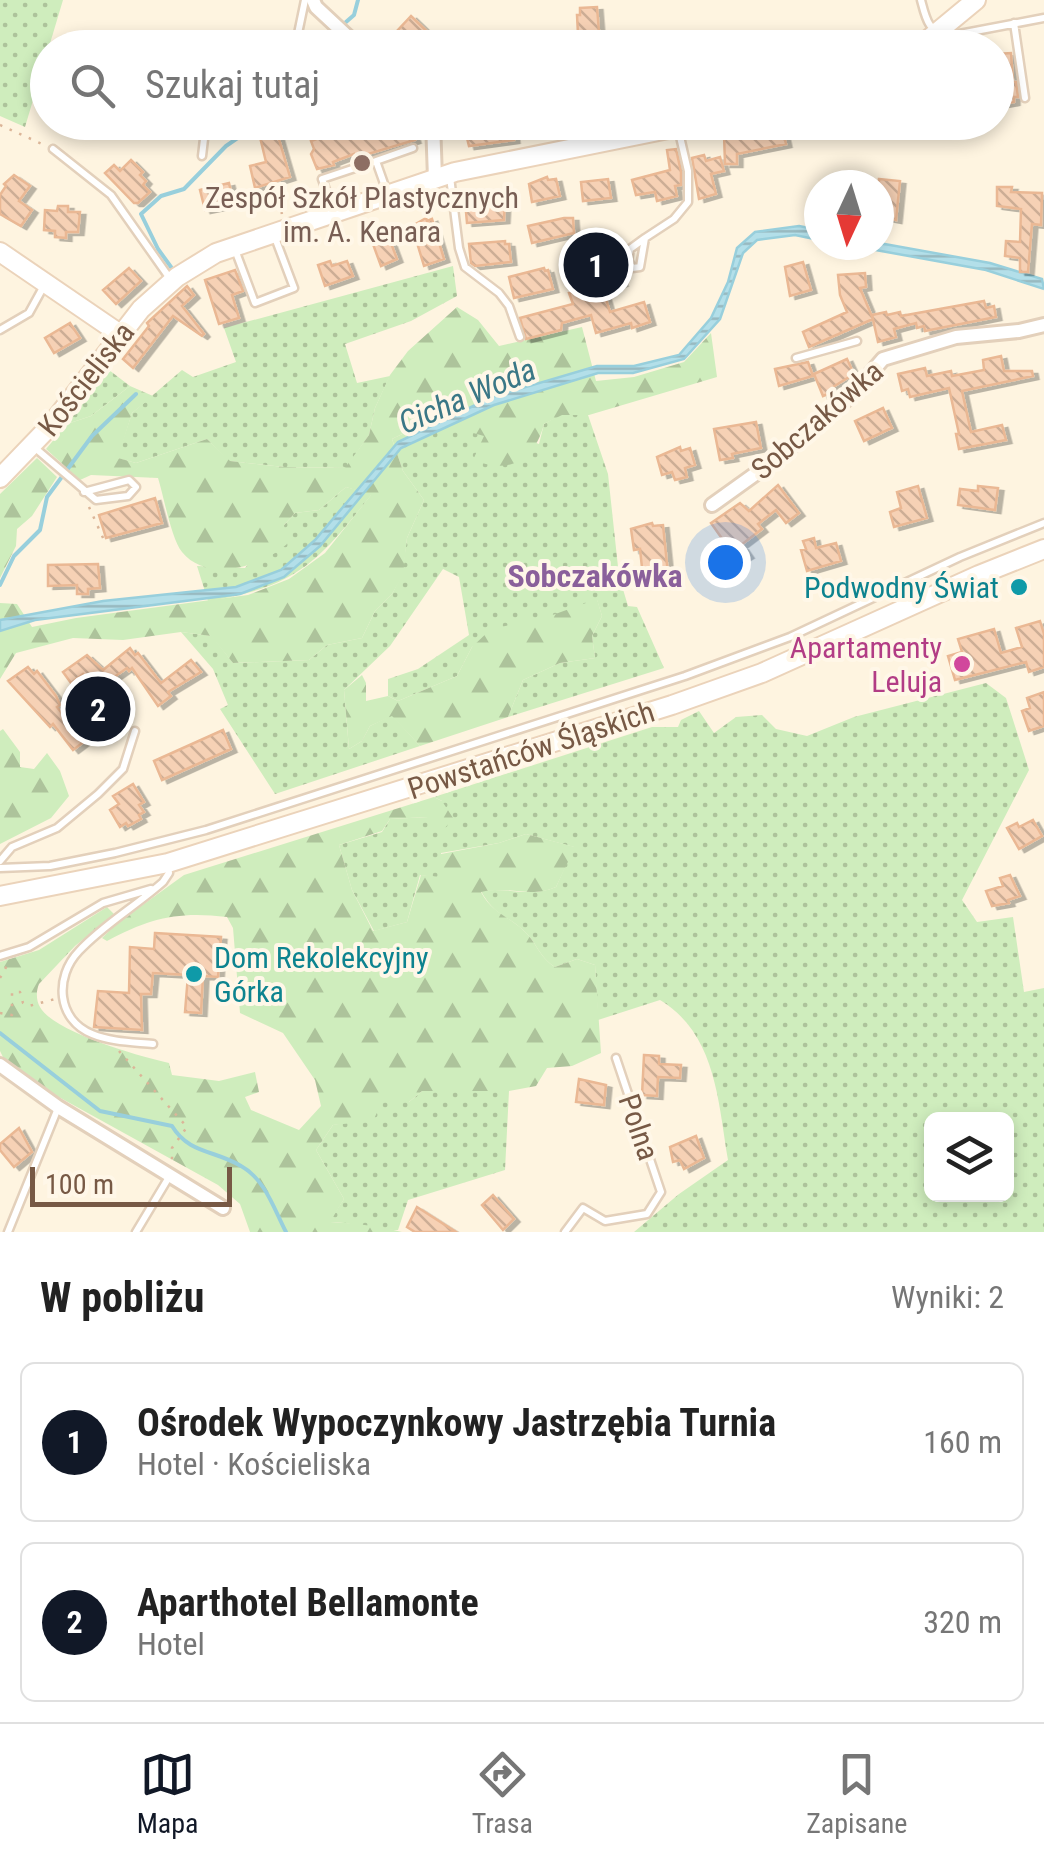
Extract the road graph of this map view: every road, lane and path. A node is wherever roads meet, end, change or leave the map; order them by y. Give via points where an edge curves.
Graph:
1 (309, 0) edge
2 (921, 0) edge
3 (976, 0) edge
4 (1044, 18) edge
5 (1014, 22) junction
6 (300, 30) edge
7 (341, 30) edge
8 (934, 30) edge
9 (941, 30) edge
10 (977, 30) edge
11 (1024, 98) dead end
12 (0, 125) edge
13 (30, 139) edge
14 (32, 140) edge
15 (204, 140) edge
16 (436, 140) edge
17 (618, 140) edge
18 (681, 140) edge
19 (414, 148) dead end
20 (53, 150) joint
21 (202, 156) dead end
22 (376, 160) junction
23 (442, 175) junction
24 (272, 182) dead end
25 (387, 194) junction
26 (334, 212) junction
27 (278, 225) junction
28 (645, 238) dead end
29 (233, 246) junction
30 (0, 252) edge
31 (172, 280) junction
32 (46, 282) junction
33 (1044, 325) edge
34 (0, 330) edge
35 (120, 334) junction
36 (520, 336) dead end
37 (857, 340) dead end
38 (796, 358) dead end
39 (40, 452) junction
40 (0, 478) edge
41 (84, 492) junction
42 (712, 505) dead end
43 (1044, 522) edge
44 (114, 536) dead end
45 (1044, 549) edge
46 (135, 731) dead end
47 (0, 864) edge
48 (168, 864) junction
49 (157, 888) junction
50 (0, 896) edge
51 (0, 956) edge
52 (61, 997) junction
53 (0, 1013) edge
54 (108, 1039) junction
55 (153, 1044) dead end
56 (616, 1058) dead end
57 (0, 1065) edge
58 (58, 1107) junction
59 (172, 1148) dead end
60 (170, 1175) junction
61 (223, 1208) dead end
62 (8, 1232) edge
63 (136, 1232) edge
64 (565, 1232) edge

1 - 6 lane
1 - 7 street
2 - 8 lane
3 - 9 street
4 - 5 lane
5 - 10 lane
5 - 11 lane
12 - 13 path
14 - 20 path
15 - 21 lane
16 - 23 street
17 - 23 street, Kościeliska
18 - 28 lane via 688,202
19 - 22 lane
20 - 31 lane via 111,195
22 - 25 lane
22 - 26 lane via 322,179
23 - 25 street, Kościeliska
23 - 36 lane via 465,268 499,293
24 - 27 path
25 - 26 street, Kościeliska
26 - 27 street, Kościeliska
27 - 29 street, Kościeliska
27 - 29 lane via 294,288 255,302
29 - 31 street, Kościeliska
30 - 32 street
31 - 35 street, Kościeliska
32 - 34 lane via 30,314
32 - 35 street
33 - 42 street, Sobczakówka via 956,337 883,359 853,394
35 - 39 street, Kościeliska
37 - 38 lane
39 - 40 street, Kościeliska
39 - 41 lane
41 - 41 lane via 105,500 128,496 136,487 128,480
41 - 44 path via 104,540
43 - 47 lane via 790,637 684,676 206,830 50,866
45 - 48 street, Powstańców Śląskich via 744,680
46 - 47 lane via 123,769 98,794 56,828 12,847
48 - 49 lane
48 - 50 street, Powstańców Śląskich
49 - 51 lane via 102,903 29,947
49 - 52 lane via 78,951
52 - 53 path via 29,1006 20,992 12,992 12,1015
52 - 54 lane via 82,1028
54 - 55 lane
54 - 59 path via 187,1127
56 - 64 lane, Polna via 661,1192 647,1214 605,1222 583,1208
57 - 58 street
58 - 60 street
58 - 62 lane
60 - 61 street
60 - 63 lane

